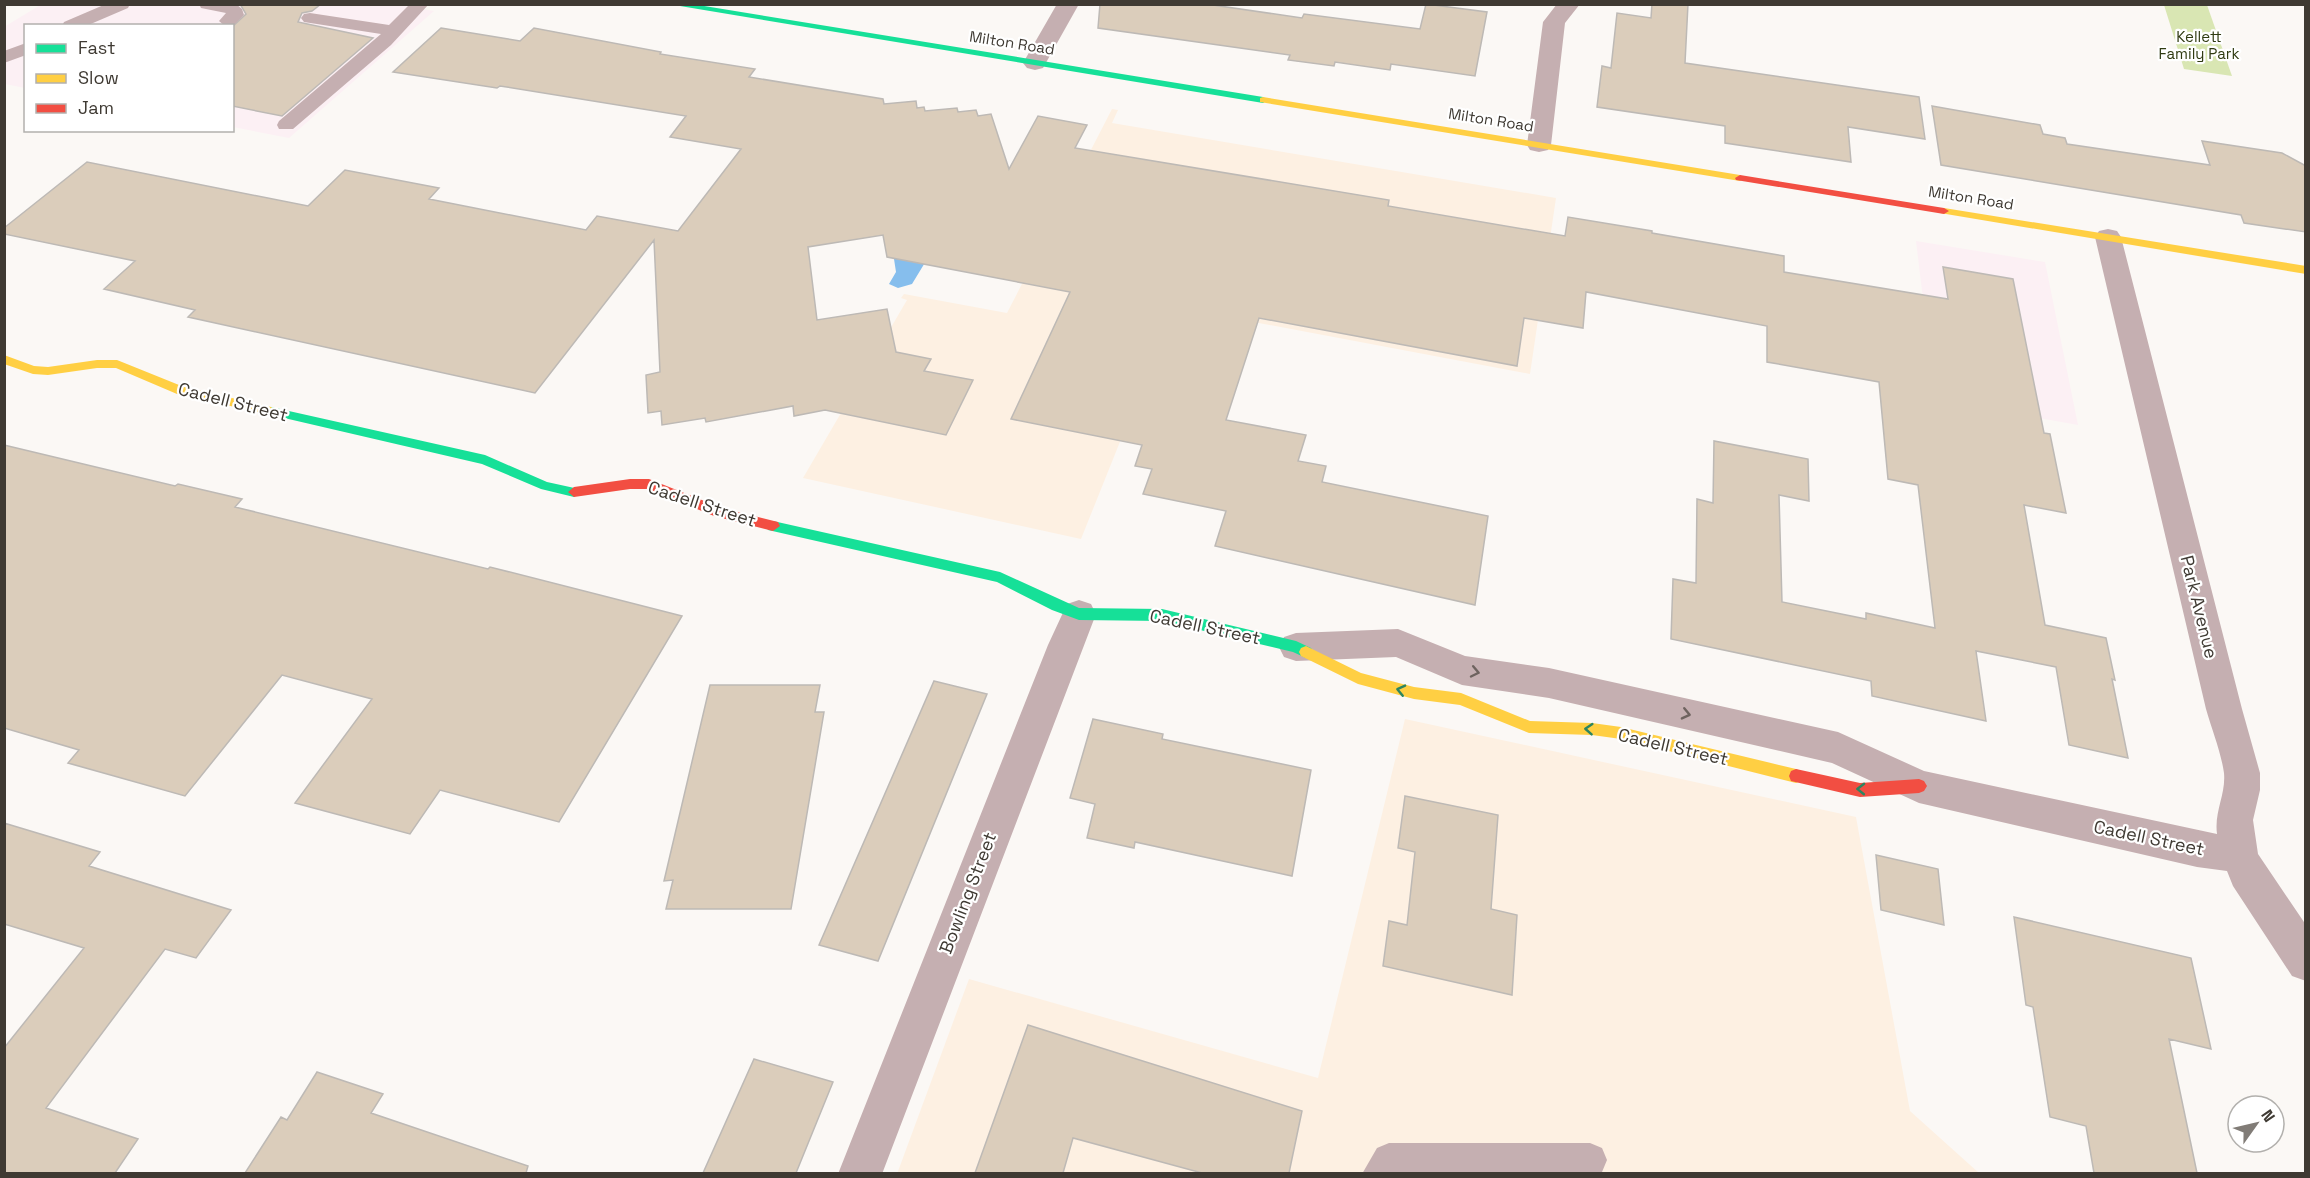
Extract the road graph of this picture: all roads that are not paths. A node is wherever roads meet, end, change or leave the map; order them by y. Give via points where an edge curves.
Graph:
1 (122, 4) edge
2 (422, 4) edge
3 (672, 4) edge
4 (1068, 4) edge
5 (1556, 10) edge
6 (310, 18) dead end
7 (75, 24) edge
8 (394, 31) junction
9 (24, 47) edge
10 (24, 48) edge
11 (4, 49) edge
12 (4, 58) edge
13 (1035, 63) junction
14 (286, 125) dead end
15 (1539, 145) junction
16 (2108, 237) junction
17 (2306, 270) edge
18 (4, 359) edge
19 (1079, 614) junction
20 (1296, 647) junction
21 (1635, 720) junction
22 (2239, 855) junction
23 (2306, 962) edge
24 (1590, 1160) dead end
25 (860, 1173) edge
26 (1379, 1173) edge

1 - 7 lane
2 - 8 lane
3 - 13 main road, Milton Road
4 - 13 street
5 - 15 street
6 - 8 lane
8 - 14 lane
9 - 11 lane
10 - 12 lane
13 - 15 main road, Milton Road
15 - 16 main road, Milton Road
16 - 17 main road, Milton Road
16 - 22 street, Park Avenue via 2242,773 2234,820
18 - 19 main road, Cadell Street via 48,371 117,364 181,391 485,460 562,490 577,492 649,484 752,521 1000,577
19 - 20 main road, Cadell Street via 1162,615
19 - 25 street, Bowling Street
20 -> 21 street, Cadell Street via 1398,643 1441,663 1476,673 1549,683
21 -> 20 main road, Cadell Street via 1592,729 1522,725 1461,699 1414,693 1358,678
21 - 22 street, Cadell Street via 1838,748 1919,786
22 - 23 street, Park Avenue
24 - 26 lane via 1389,1161

